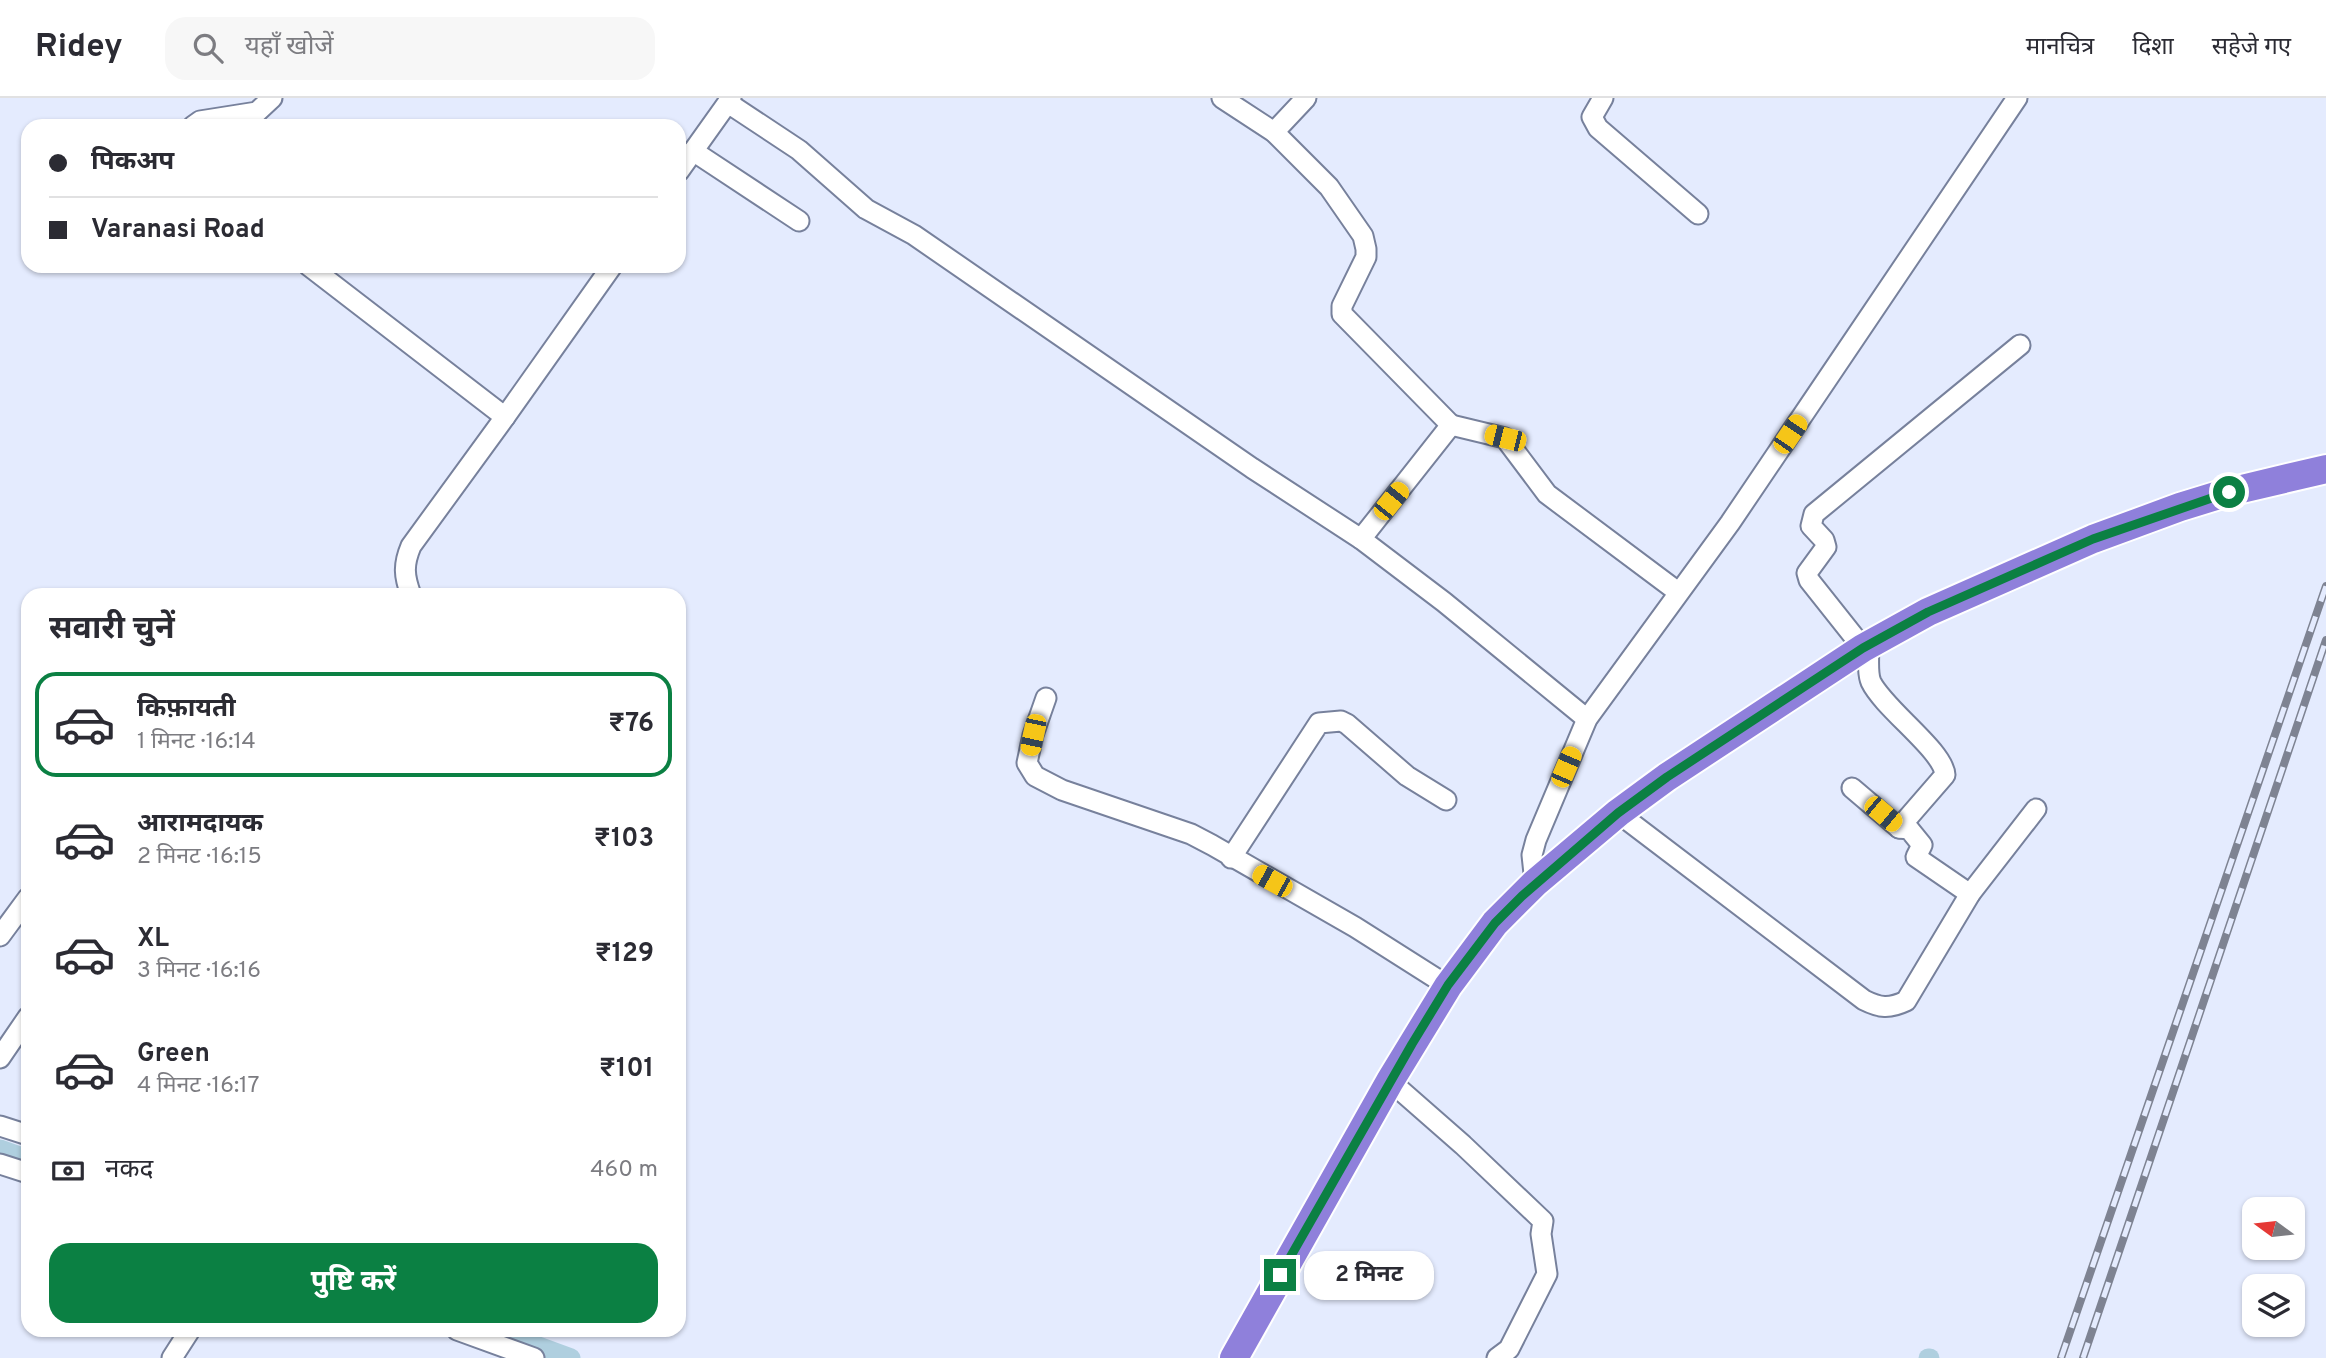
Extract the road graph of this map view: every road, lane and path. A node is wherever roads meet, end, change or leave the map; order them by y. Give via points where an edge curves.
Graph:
1 (272, 98) edge
2 (1222, 98) edge
3 (1306, 98) edge
4 (1603, 98) edge
5 (2017, 98) edge
6 (729, 100) edge
7 (213, 119) edge
8 (1275, 132) junction
9 (693, 151) junction
10 (686, 161) edge
11 (1698, 214) dead end
12 (799, 220) dead end
13 (318, 273) edge
14 (607, 273) edge
15 (2020, 345) dead end
16 (505, 417) junction
17 (1451, 425) junction
18 (2326, 469) edge
19 (1361, 539) junction
20 (409, 588) edge
21 (1678, 592) junction
22 (1866, 646) junction
23 (1046, 698) dead end
24 (1587, 719) junction
25 (1852, 788) dead end
26 (1446, 800) dead end
27 (2036, 809) dead end
28 (1618, 813) junction
29 (1899, 828) junction
30 (1231, 858) junction
31 (1535, 883) junction
32 (1970, 894) junction
33 (21, 908) edge
34 (0, 936) edge
35 (1448, 985) junction
36 (21, 1027) edge
37 (0, 1058) edge
38 (1390, 1081) junction
39 (0, 1126) edge
40 (21, 1133) edge
41 (0, 1164) edge
42 (21, 1171) edge
43 (186, 1337) edge
44 (476, 1337) edge
45 (172, 1358) edge
46 (534, 1358) edge
47 (1234, 1358) edge
48 (1497, 1358) edge

1 - 7 street via 257,112
2 - 8 street
3 - 8 street
4 - 11 street via 1592,117 1598,128
5 - 21 street via 1730,523
6 - 9 street
6 - 19 street via 799,150 866,208 914,235
8 - 17 street via 1329,187 1363,236 1366,257 1342,314
9 - 10 street
9 - 12 street
13 - 16 street
14 - 16 street
15 - 22 street via 1814,514 1811,526 1826,547 1807,573 1809,580
16 - 20 street via 411,546 404,574
17 - 19 street
17 - 21 street via 1505,438 1547,494
18 - 22 highway via 2229,492 2093,539 1928,612
19 - 24 street
21 - 24 street
22 - 28 highway
22 - 29 street via 1870,681 1944,767 1945,775
23 - 30 street via 1027,763 1035,776 1062,790 1191,834
24 - 31 street via 1536,840 1532,855
25 - 29 street
26 - 30 street via 1407,776 1348,724 1319,723
27 - 32 street
28 - 31 highway
28 - 32 street via 1876,1006 1891,1009 1906,1001
29 - 32 street via 1909,829 1922,845 1916,857
30 - 35 street
31 - 35 highway via 1495,923
33 - 34 street
35 - 38 highway
36 - 37 street
38 - 47 highway
38 - 48 street via 1543,1221 1547,1273 1509,1349
39 - 40 street
41 - 42 street
43 - 45 street
44 - 46 street

